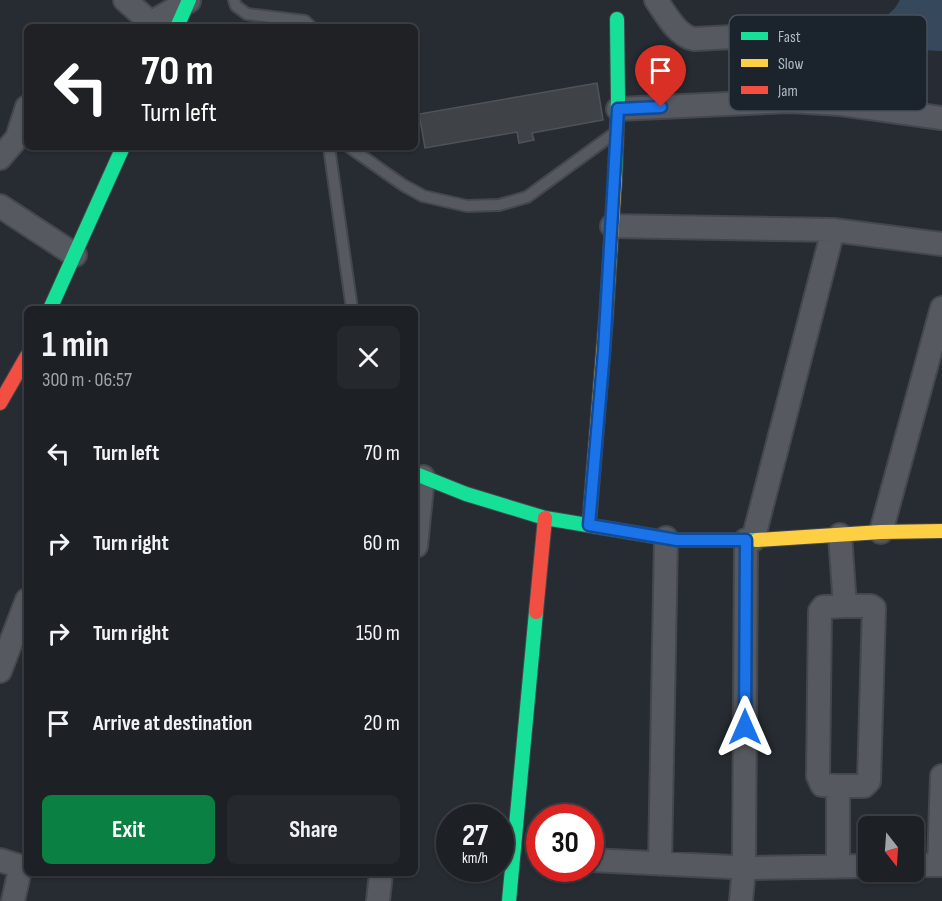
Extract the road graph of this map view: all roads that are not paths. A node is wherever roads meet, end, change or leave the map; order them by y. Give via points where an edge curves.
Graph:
1 (125, 0) edge
2 (189, 0) edge
3 (234, 0) edge
4 (656, 0) edge
5 (617, 19) dead end
6 (145, 24) edge
7 (148, 24) edge
8 (178, 24) edge
9 (308, 24) edge
10 (729, 37) edge
11 (729, 104) edge
12 (618, 109) junction
13 (892, 111) edge
14 (24, 116) edge
15 (942, 118) edge
16 (617, 132) junction
17 (122, 150) edge
18 (329, 150) edge
19 (353, 150) edge
20 (0, 158) edge
21 (0, 206) edge
22 (612, 226) junction
23 (833, 230) junction
24 (942, 244) edge
25 (75, 255) junction
26 (51, 306) edge
27 (352, 306) edge
28 (942, 308) edge
29 (24, 361) edge
30 (0, 403) edge
31 (419, 476) edge
32 (418, 499) edge
33 (545, 518) junction
34 (589, 525) junction
35 (942, 531) edge
36 (881, 532) junction
37 (840, 535) junction
38 (666, 538) junction
39 (750, 540) junction
40 (845, 606) junction
41 (24, 608) edge
42 (0, 671) edge
43 (942, 776) edge
44 (838, 786) junction
45 (0, 860) edge
46 (604, 861) edge
47 (660, 864) junction
48 (924, 865) edge
49 (940, 865) edge
50 (838, 866) junction
51 (858, 866) edge
52 (744, 867) junction
53 (381, 876) edge
54 (13, 901) edge
55 (378, 901) edge
56 (509, 901) edge
57 (741, 901) edge

1 - 6 street
2 - 7 street
2 - 8 street
3 - 9 lane via 247,14
4 - 10 street via 686,37
5 - 12 street
11 - 12 street
12 - 16 street
13 - 15 street
14 - 20 street via 17,138
16 - 19 lane via 526,197 499,205 466,206 423,196
16 - 22 street
17 - 25 street
18 - 27 lane
21 - 25 street
22 - 23 street
22 - 34 street
23 - 24 street
23 - 39 street
25 - 26 street
28 - 36 street
29 - 30 street
31 - 32 street
31 - 33 street
33 - 34 street
33 - 56 street
34 - 38 street
35 - 36 street
36 - 37 street
37 - 39 street
37 - 40 street
38 - 39 street
38 - 47 street
39 - 52 street
40 - 44 street via 823,607 820,611 819,780 822,785
40 - 44 street via 874,608 869,781 864,786
41 - 42 street
43 - 49 street
44 - 50 street
45 - 54 street via 20,869
46 - 47 street
47 - 52 street
48 - 49 street
50 - 51 street
50 - 52 street
52 - 57 street
53 - 55 street

